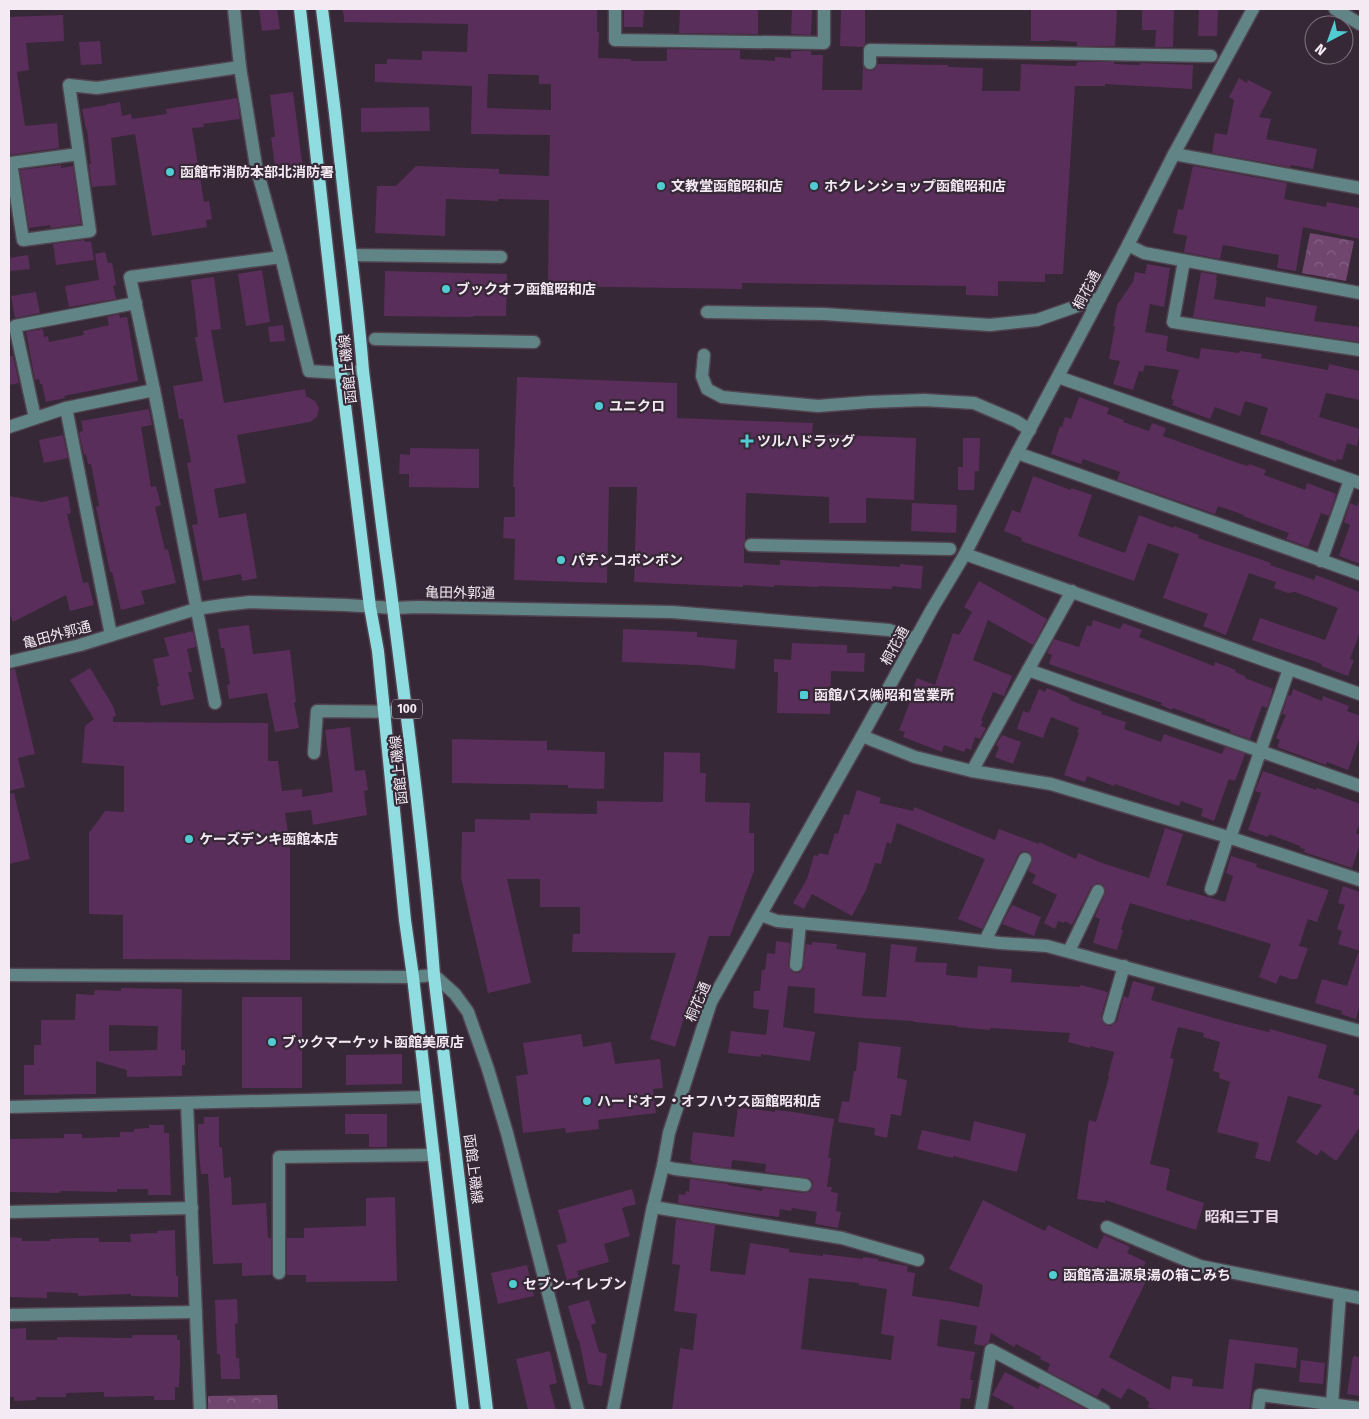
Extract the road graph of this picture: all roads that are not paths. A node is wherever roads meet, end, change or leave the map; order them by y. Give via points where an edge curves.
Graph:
1 (234, 9) edge
2 (300, 9) edge
3 (322, 9) edge
4 (615, 9) edge
5 (824, 9) edge
6 (1252, 9) edge
7 (1335, 9) edge
8 (1360, 24) edge
9 (1210, 56) dead end
10 (870, 63) dead end
11 (240, 67) junction
12 (79, 154) junction
13 (1174, 154) junction
14 (1360, 188) edge
15 (1128, 245) junction
16 (351, 255) junction
17 (281, 257) junction
18 (501, 257) dead end
19 (1184, 261) junction
20 (1360, 293) edge
21 (1100, 298) junction
22 (136, 303) junction
23 (707, 312) dead end
24 (375, 339) dead end
25 (534, 342) dead end
26 (1360, 350) edge
27 (704, 355) dead end
28 (363, 371) junction
29 (341, 373) junction
30 (1058, 377) junction
31 (154, 390) junction
32 (66, 408) junction
33 (35, 418) junction
34 (9, 426) edge
35 (1030, 430) junction
36 (1017, 453) junction
37 (1355, 482) edge
38 (751, 545) dead end
39 (950, 549) dead end
40 (965, 554) junction
41 (1321, 560) junction
42 (1360, 574) edge
43 (1072, 592) junction
44 (370, 607) junction
45 (394, 608) junction
46 (196, 609) junction
47 (111, 635) junction
48 (916, 639) junction
49 (9, 662) edge
50 (1289, 669) junction
51 (1028, 670) junction
52 (1360, 694) edge
53 (215, 703) dead end
54 (383, 712) junction
55 (407, 712) junction
56 (862, 736) junction
57 (1260, 751) junction
58 (314, 753) dead end
59 (972, 771) junction
60 (1360, 786) edge
61 (1229, 837) junction
62 (1024, 859) dead end
63 (1360, 880) edge
64 (1211, 889) dead end
65 (1098, 891) dead end
66 (761, 915) junction
67 (800, 923) junction
68 (985, 941) junction
69 (1069, 951) junction
70 (796, 964) dead end
71 (1124, 966) junction
72 (434, 975) junction
73 (9, 976) edge
74 (413, 977) junction
75 (1108, 1018) dead end
76 (1360, 1031) edge
77 (427, 1097) junction
78 (187, 1104) junction
79 (9, 1107) edge
80 (434, 1155) junction
81 (663, 1166) junction
82 (805, 1185) dead end
83 (653, 1207) junction
84 (192, 1208) junction
85 (9, 1212) edge
86 (1107, 1227) dead end
87 (918, 1260) dead end
88 (279, 1273) dead end
89 (1340, 1294) junction
90 (1360, 1298) edge
91 (196, 1312) junction
92 (9, 1315) edge
93 (1332, 1404) junction
94 (1360, 1408) edge
95 (200, 1410) edge
96 (463, 1410) edge
97 (487, 1410) edge
98 (578, 1410) edge
99 (614, 1410) edge
100 (981, 1410) edge
101 (1104, 1410) edge
102 (1258, 1410) edge

1 - 11 street
2 - 29 main road, 函館上磯線 / 100
3 - 16 main road, 函館上磯線 / 100
4 - 5 street via 615,40 824,43
6 - 13 street, 桐花通
7 - 8 street
9 - 10 street via 870,50
11 - 12 street via 97,88 69,85
11 - 17 street via 256,166
12 - 12 street via 11,163 22,240 90,231
13 - 14 street
13 - 15 street, 桐花通
15 - 19 street via 1144,253
15 - 21 street, 桐花通
16 - 18 street
16 - 28 main road, 函館上磯線 / 100
17 - 22 street via 130,277
17 - 29 street via 309,371
19 - 20 street
19 - 26 street via 1173,322
21 - 23 street via 1037,320 990,325 824,314
21 - 30 street, 桐花通
22 - 31 street
22 - 33 street via 15,326
24 - 25 street
27 - 35 street via 702,376 707,389 722,397 818,406 924,400 974,403
28 - 29 street
28 - 45 main road, 函館上磯線 / 100
29 - 44 main road, 函館上磯線 / 100
30 - 35 street, 桐花通
30 - 37 street
31 - 32 street
31 - 46 street
32 - 33 street
32 - 47 street
33 - 34 street
35 - 36 street, 桐花通
36 - 40 street, 桐花通
36 - 41 street
37 - 41 street
38 - 39 street
40 - 43 street
40 - 48 street, 桐花通
41 - 42 street
43 - 50 street
43 - 51 street
44 - 45 street, 亀田外郭通
44 - 46 street, 亀田外郭通 via 250,602
44 - 54 main road, 函館上磯線 / 100 via 378,651
45 - 48 street, 亀田外郭通 via 672,612 889,630
45 - 55 main road, 函館上磯線 / 100
46 - 47 street, 亀田外郭通
46 - 53 street
47 - 49 street, 亀田外郭通
48 - 56 street, 桐花通
50 - 52 street
50 - 57 street
51 - 57 street
51 - 59 street
54 - 55 street
54 - 58 street via 317,711
54 - 74 main road, 函館上磯線 / 100
55 - 72 main road, 函館上磯線 / 100
56 - 59 street via 915,757
56 - 66 street, 桐花通
57 - 60 street
57 - 61 street
59 - 61 street via 1051,784
61 - 63 street
61 - 64 street
62 - 68 street
65 - 69 street
66 - 67 street
66 - 81 street, 桐花通 via 712,1002 669,1133
67 - 68 street
67 - 70 street
68 - 69 street
69 - 71 street
71 - 75 street
71 - 76 street
72 - 74 street
72 - 97 main road, 函館上磯線 / 100
72 - 98 street via 455,994 468,1012 488,1069
73 - 74 street
74 - 77 main road, 函館上磯線 / 100
77 - 78 street
77 - 80 main road, 函館上磯線 / 100
78 - 79 street
78 - 84 street
80 - 88 street via 279,1158
80 - 96 main road, 函館上磯線 / 100
81 - 82 street
81 - 83 street, 桐花通
83 - 87 street via 842,1238
83 - 99 street, 桐花通
84 - 85 street
84 - 91 street
86 - 89 street via 1200,1266
89 - 90 street
89 - 93 street
91 - 92 street
91 - 95 street
93 - 94 street
93 - 102 street via 1260,1395
100 - 101 street via 991,1350

